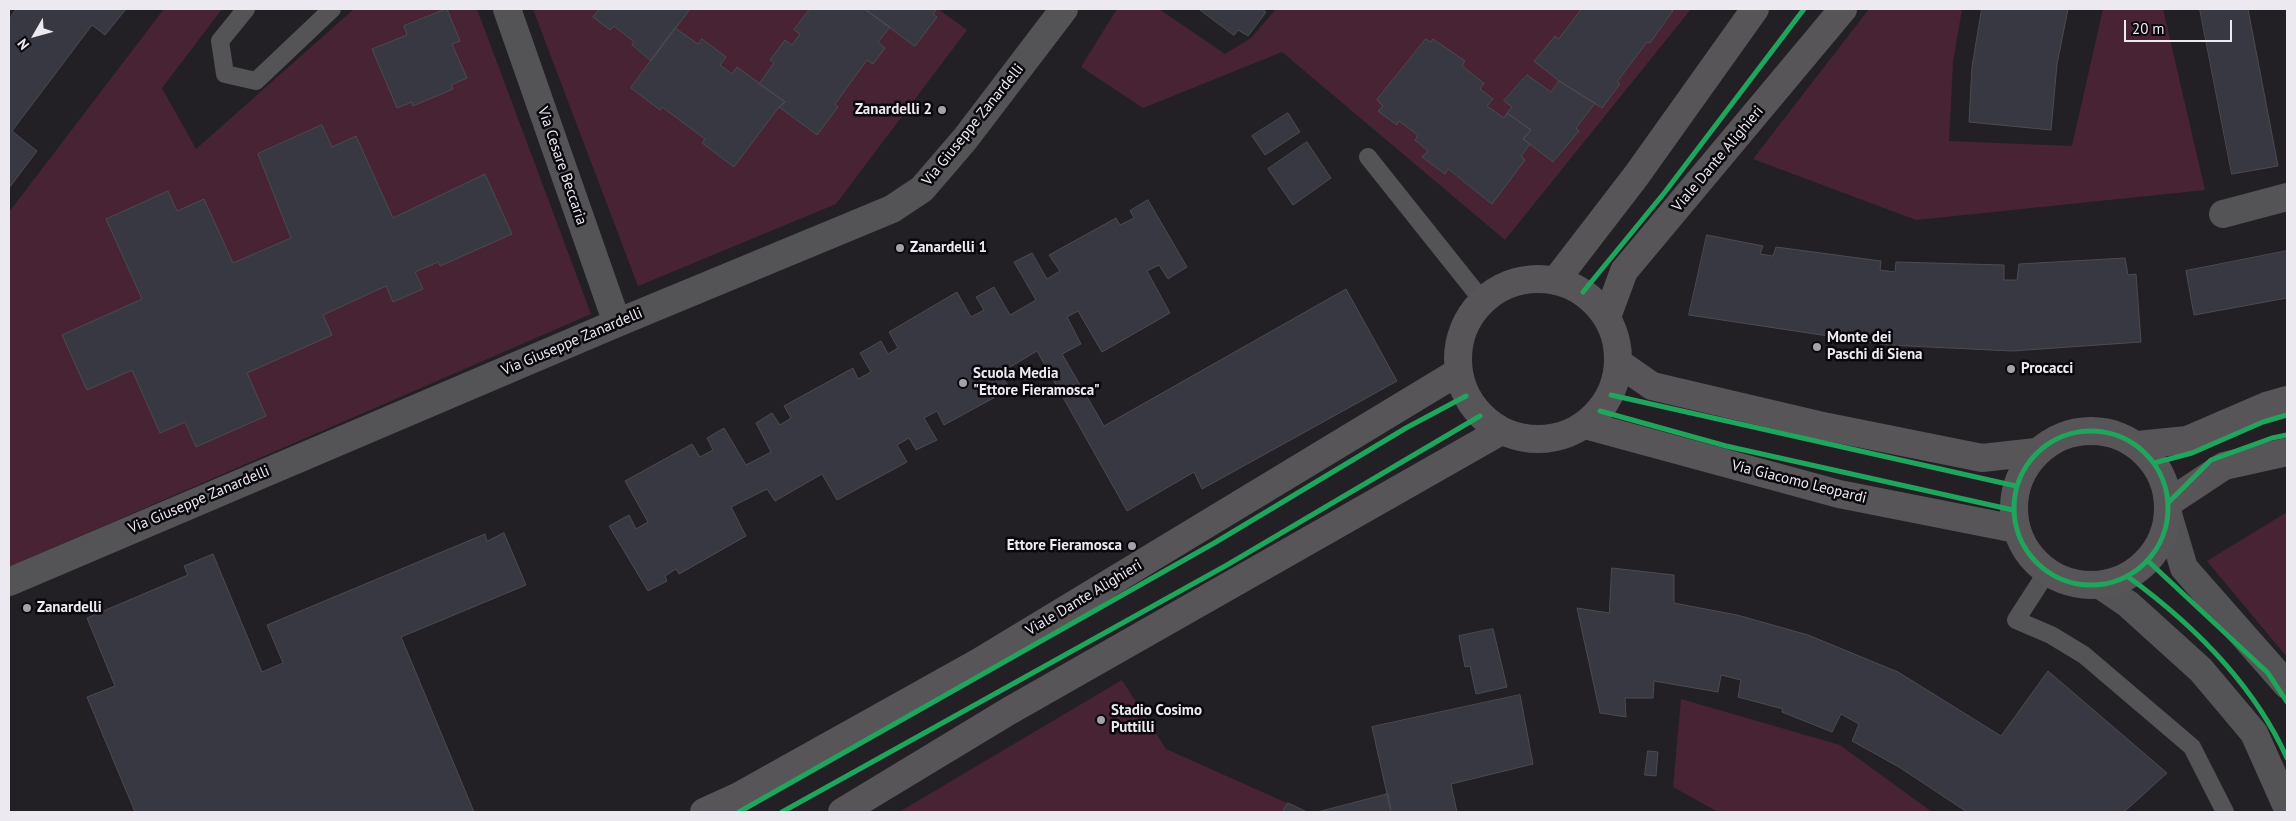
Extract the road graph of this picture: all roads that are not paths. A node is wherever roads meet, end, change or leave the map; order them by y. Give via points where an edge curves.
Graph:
1 (246, 9) edge
2 (332, 9) edge
3 (507, 9) edge
4 (1064, 9) edge
5 (1755, 9) edge
6 (1843, 9) edge
7 (1368, 157) dead end
8 (2287, 197) edge
9 (2223, 214) dead end
10 (1556, 280) junction
11 (1482, 300) junction
12 (1607, 317) junction
13 (617, 323) junction
14 (1619, 363) junction
15 (1458, 372) junction
16 (2287, 400) edge
17 (1585, 425) junction
18 (1501, 431) junction
19 (2136, 445) junction
20 (2036, 452) junction
21 (2287, 452) edge
22 (2168, 509) junction
23 (2016, 529) junction
24 (2047, 572) junction
25 (9, 582) edge
26 (2100, 585) junction
27 (2287, 685) edge
28 (2287, 807) edge
29 (704, 812) edge
30 (842, 812) edge
31 (2225, 812) edge

1 - 2 lane via 220,41 225,74 256,81
3 - 13 street, Via Cesare Beccaria
4 - 13 street, Via Giuseppe Zanardelli via 965,139 922,189 892,209
5 - 10 street via 1636,176
6 - 12 street, Viale Dante Alighieri via 1624,271
7 - 11 lane
8 - 9 street
10 - 11 street via 1530,278 1504,285
10 - 12 street via 1583,292
11 - 15 street via 1466,321 1458,346
12 - 14 street via 1616,339
13 - 25 street, Via Giuseppe Zanardelli
14 - 17 street via 1611,395
14 - 20 street via 1652,386 1818,425 1982,458
15 - 18 street via 1466,396 1480,416
15 - 29 street, Viale Dante Alighieri via 979,662 739,796
16 - 19 street via 2187,440
17 - 18 street via 1566,435 1544,440 1522,438
17 - 23 street, Via Giacomo Leopardi via 1839,494
18 - 30 street via 1009,711
19 - 20 street via 2117,434 2096,430 2074,432 2053,439
19 - 22 street via 2154,463 2165,484
20 - 23 street via 2024,467 2016,486 2012,510
21 - 22 street via 2224,466
22 - 26 street via 2162,539 2148,561 2128,576
22 - 27 street via 2184,568
23 - 24 street via 2028,553
24 - 26 street via 2081,585
24 - 31 lane via 2016,620 2051,635 2084,655 2192,747
26 - 28 street via 2128,604 2201,670 2254,734

